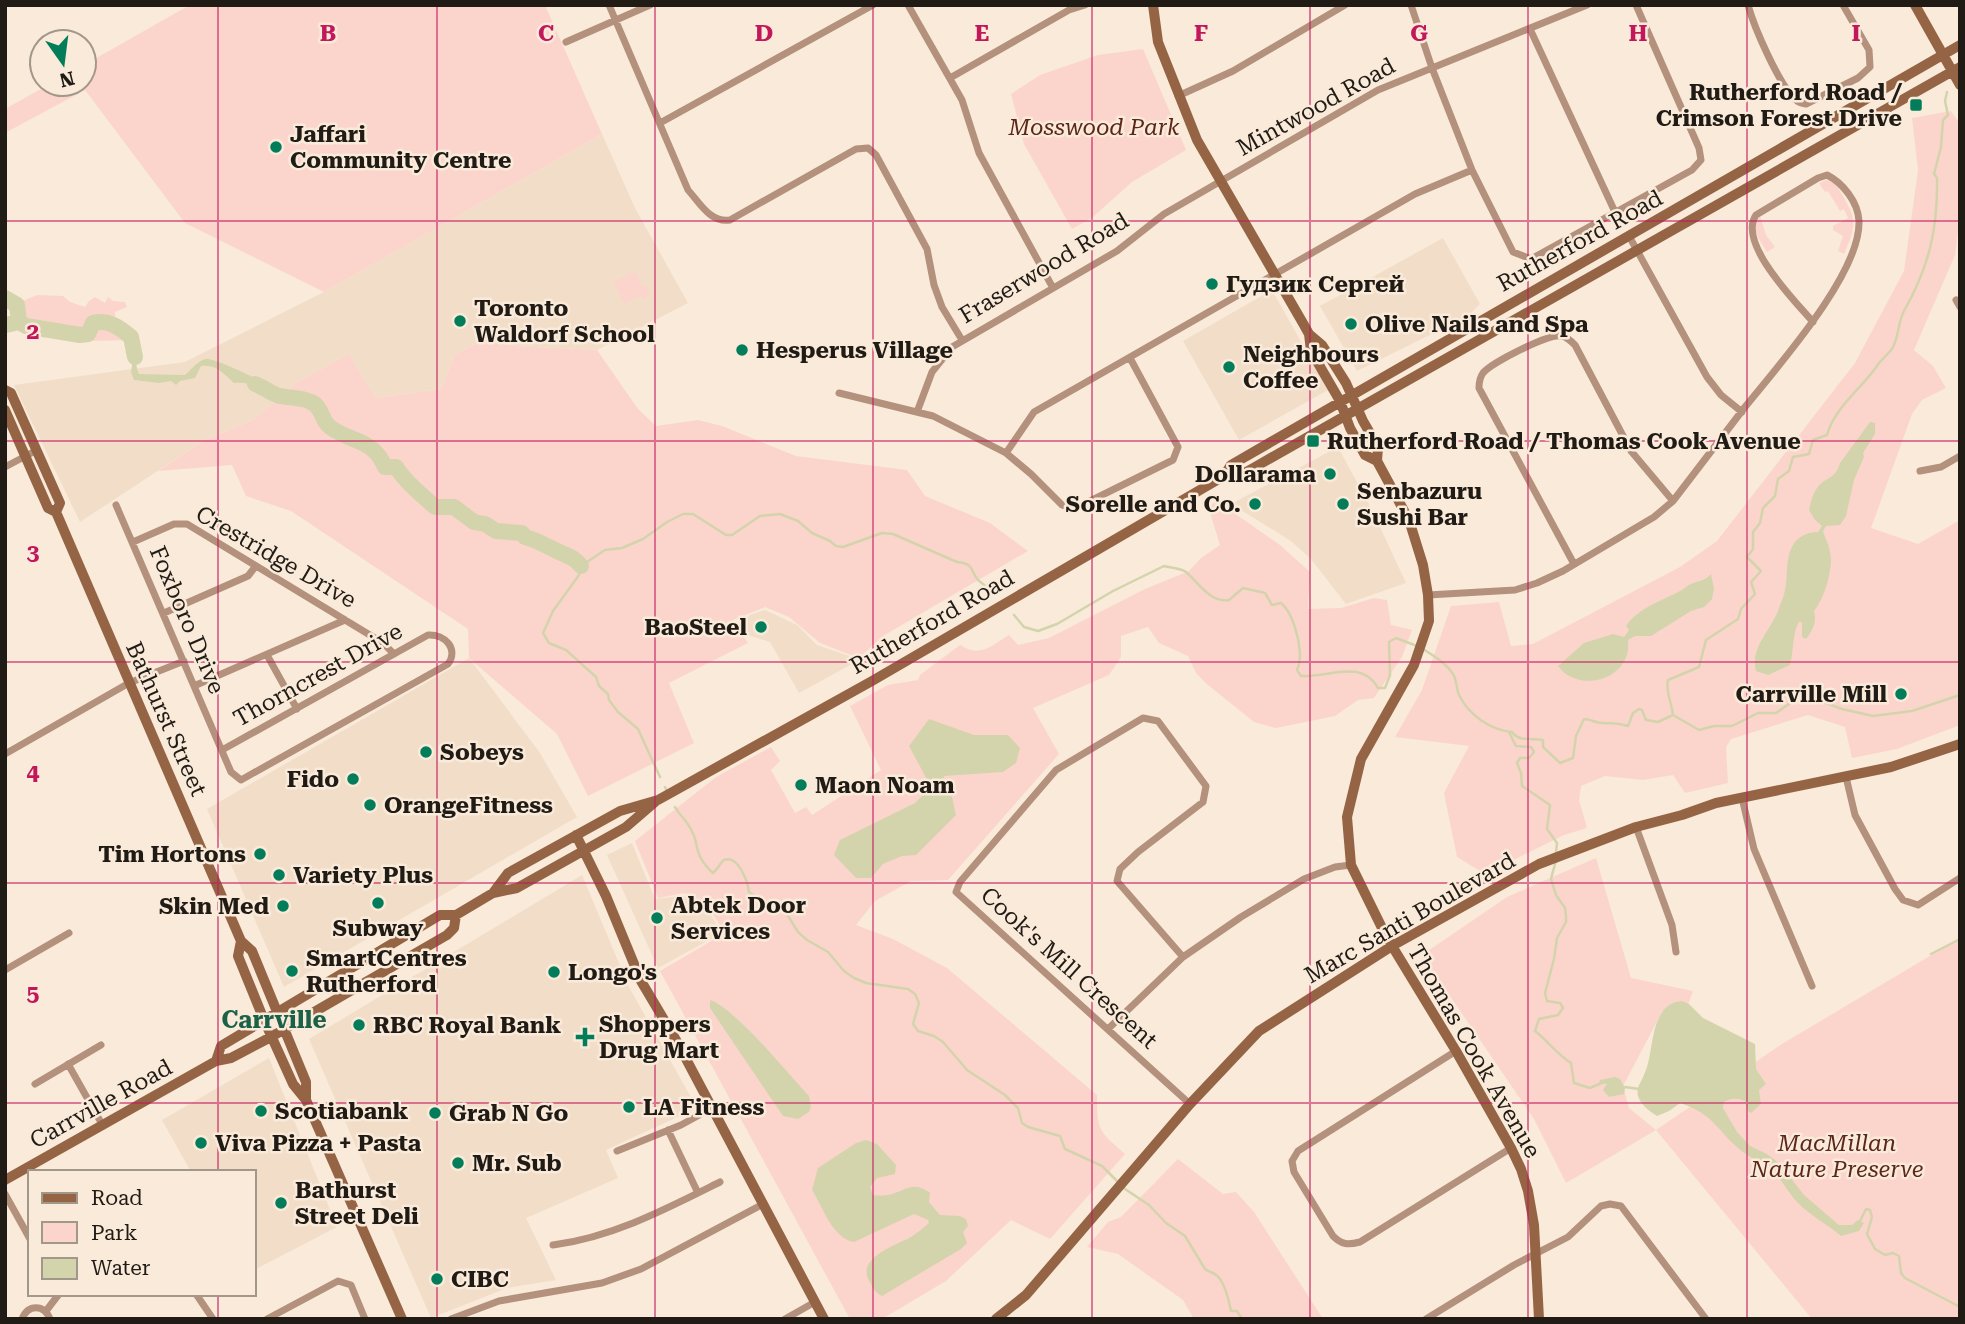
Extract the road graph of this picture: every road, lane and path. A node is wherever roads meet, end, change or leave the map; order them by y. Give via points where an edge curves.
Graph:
1 (609, 5) edge
2 (650, 5) edge
3 (873, 5) edge
4 (908, 5) edge
5 (1084, 5) edge
6 (1153, 5) edge
7 (1345, 5) edge
8 (1411, 5) edge
9 (1587, 5) edge
10 (1636, 5) edge
11 (1748, 5) edge
12 (1843, 5) edge
13 (1914, 5) edge
14 (614, 20) junction
15 (1530, 29) junction
16 (566, 42) dead end
17 (1960, 45) edge
18 (1943, 55) junction
19 (1432, 68) junction
20 (1956, 69) edge
21 (950, 78) junction
22 (1960, 85) edge
23 (1178, 96) junction
24 (660, 123) junction
25 (1472, 170) junction
26 (1220, 181) junction
27 (1615, 212) junction
28 (1629, 236) junction
29 (1638, 251) junction
30 (1276, 274) junction
31 (1053, 288) junction
32 (1813, 322) junction
33 (1309, 334) junction
34 (962, 340) junction
35 (1130, 358) junction
36 (5, 390) edge
37 (839, 393) dead end
38 (1351, 394) junction
39 (1340, 401) junction
40 (5, 410) edge
41 (1358, 410) junction
42 (918, 412) junction
43 (1742, 412) junction
44 (1346, 416) junction
45 (37, 450) junction
46 (1006, 453) junction
47 (26, 456) junction
48 (1960, 456) edge
49 (1377, 461) junction
50 (5, 467) edge
51 (1920, 471) dead end
52 (1224, 476) junction
53 (1673, 501) junction
54 (116, 505) dead end
55 (56, 512) junction
56 (133, 542) junction
57 (1574, 564) junction
58 (255, 567) junction
59 (1428, 595) junction
60 (164, 613) junction
61 (345, 620) junction
62 (394, 654) junction
63 (267, 655) junction
64 (184, 661) junction
65 (448, 664) joint
66 (129, 683) junction
67 (194, 686) junction
68 (297, 709) junction
69 (1960, 744) edge
70 (222, 750) junction
71 (5, 754) edge
72 (1846, 777) junction
73 (1742, 798) junction
74 (658, 800) junction
75 (1636, 827) junction
76 (576, 835) junction
77 (585, 849) junction
78 (1351, 865) junction
79 (1960, 878) edge
80 (493, 892) junction
81 (456, 915) junction
82 (69, 933) dead end
83 (241, 941) junction
84 (1392, 946) junction
85 (1676, 951) dead end
86 (1183, 957) junction
87 (5, 970) edge
88 (1812, 986) dead end
89 (277, 1013) junction
90 (264, 1020) junction
91 (285, 1029) junction
92 (1108, 1029) junction
93 (271, 1037) junction
94 (101, 1045) dead end
95 (1456, 1051) junction
96 (216, 1061) junction
97 (68, 1065) junction
98 (35, 1084) dead end
99 (306, 1100) junction
100 (1190, 1104) junction
101 (712, 1108) junction
102 (103, 1126) junction
103 (668, 1130) junction
104 (1511, 1148) junction
105 (617, 1151) dead end
106 (5, 1180) edge
107 (720, 1182) dead end
108 (698, 1193) junction
109 (5, 1194) edge
110 (763, 1204) junction
111 (28, 1235) edge
112 (553, 1245) dead end
113 (1536, 1254) junction
114 (57, 1296) edge
115 (197, 1296) edge
116 (815, 1302) junction
117 (46, 1311) junction
118 (22, 1319) edge
119 (50, 1319) edge
120 (213, 1319) edge
121 (267, 1319) edge
122 (365, 1319) edge
123 (402, 1319) edge
124 (451, 1319) edge
125 (785, 1319) edge
126 (824, 1319) edge
127 (996, 1319) edge
128 (1426, 1319) edge
129 (1539, 1319) edge
130 (1706, 1319) edge

1 - 14 street
2 - 14 street
3 - 24 street
4 - 21 street
5 - 21 street
6 - 23 main road via 1158,42
7 - 23 street via 1233,71
8 - 19 street
9 - 15 street, Mintwood Road
10 - 27 street via 1701,160 1692,170
11 - 12 street via 1783,82 1796,100 1806,104 1858,78 1870,67 1869,50
13 - 18 main road
14 - 16 street
14 - 24 street
15 - 19 street, Mintwood Road
15 - 27 street
17 - 18 main road, Rutherford Road
18 - 20 main road
18 - 28 main road, Rutherford Road
19 - 25 street
19 - 26 street, Mintwood Road via 1377,90
20 - 22 main road
20 - 29 main road, Rutherford Road
21 - 31 street via 979,153
23 - 26 main road
24 - 34 street via 688,190 713,217 727,221 857,148 872,150 927,249 942,307
25 - 27 street via 1513,252 1531,259
25 - 30 street via 1415,194
26 - 30 main road
26 - 31 street, Fraserwood Road
28 - 29 street
28 - 38 main road, Rutherford Road
29 - 41 main road, Rutherford Road
29 - 43 street via 1707,377
30 - 33 main road
30 - 35 street
31 - 34 street, Fraserwood Road
32 - 32 street via 1837,284 1857,239 1859,221 1844,186 1827,175 1751,222 1756,246 1783,289
32 - 43 street
33 - 38 main road, Thomas Cook Avenue via 1322,345
33 - 39 main road, Thomas Cook Avenue via 1311,351
34 - 42 street, Fraserwood Road via 932,372
35 - 46 street via 1034,412
35 - 46 street via 1178,447 1173,460 1073,509 1062,505
36 - 45 main road, Bathurst Street via 11,393
37 - 42 street
38 - 39 main road, Rutherford Road
38 - 41 main road, Thomas Cook Avenue
39 - 44 main road, Thomas Cook Avenue
39 - 52 main road, Rutherford Road via 1231,465
40 - 47 main road, Bathurst Street
41 - 44 main road, Rutherford Road
41 - 49 main road, Thomas Cook Avenue via 1378,447
42 - 46 street
43 - 53 street
44 - 49 main road, Thomas Cook Avenue via 1365,455
44 - 52 main road, Rutherford Road via 1239,476
45 - 47 street
45 - 55 main road, Bathurst Street via 60,503
47 - 50 street
47 - 55 main road, Bathurst Street via 48,508
48 - 51 street via 1941,467
49 - 59 main road, Thomas Cook Avenue via 1409,520
52 - 74 main road, Rutherford Road
53 - 57 street
53 - 57 street via 1631,451 1575,345 1564,336 1536,341 1485,370 1479,388
54 - 56 street, Foxboro Drive
55 - 66 main road, Bathurst Street
56 - 58 street, Crestridge Drive via 185,523
56 - 60 street, Foxboro Drive
57 - 59 street via 1515,590
58 - 60 street via 248,576
58 - 61 street, Crestridge Drive
59 - 78 main road, Thomas Cook Avenue via 1429,621 1414,665 1361,759 1350,796
60 - 64 street, Foxboro Drive
61 - 62 street, Crestridge Drive
61 - 63 street
62 - 65 street, Thorncrest Drive via 438,634 452,649
62 - 68 street, Thorncrest Drive
63 - 67 street
63 - 68 street
64 - 66 street
64 - 67 street, Foxboro Drive
65 - 70 street, Foxboro Drive via 241,780 231,772
66 - 71 street
66 - 83 main road, Bathurst Street
67 - 70 street, Foxboro Drive
68 - 70 street, Thorncrest Drive
69 - 72 main road, Marc Santi Boulevard
72 - 73 main road, Marc Santi Boulevard
72 - 79 street via 1855,815 1903,900 1918,905
73 - 75 main road, Marc Santi Boulevard
73 - 88 street via 1754,849
74 - 76 main road, Rutherford Road via 621,811
74 - 77 main road, Rutherford Road via 626,827
75 - 84 main road, Marc Santi Boulevard via 1539,864
75 - 85 street via 1672,925
76 - 77 main road
76 - 80 main road, Rutherford Road via 508,873
77 - 80 main road, Rutherford Road via 517,888
77 - 101 main road via 641,981
78 - 84 main road, Thomas Cook Avenue
78 - 86 street via 1304,880
80 - 81 main road, Rutherford Road
81 - 89 main road, Rutherford Road via 440,915
81 - 91 main road, Rutherford Road via 447,935
82 - 87 street
83 - 89 main road, Bathurst Street via 252,951
83 - 90 main road, Bathurst Street via 238,956
84 - 95 main road, Thomas Cook Avenue
84 - 100 main road, Marc Santi Boulevard via 1259,1031
86 - 92 street
86 - 92 street, Cook's Mill Crescent via 1117,881 1120,869 1138,852 1203,802 1206,786 1158,722 1143,718 1056,770 956,892
89 - 90 main road, Rutherford Road
89 - 91 main road, Bathurst Street
90 - 93 main road, Bathurst Street
90 - 96 main road, Carrville Road via 221,1046
91 - 93 main road, Carrville Road
91 - 99 main road, Bathurst Street via 306,1082
92 - 100 street, Cook's Mill Crescent
93 - 96 main road, Carrville Road via 232,1058
93 - 99 main road, Bathurst Street via 293,1084
94 - 97 street
95 - 104 main road, Thomas Cook Avenue
95 - 104 street via 1298,1151 1292,1161 1294,1172 1333,1236 1350,1245
96 - 102 main road, Carrville Road
97 - 98 street
97 - 102 street
99 - 123 main road, Bathurst Street
100 - 127 main road, Marc Santi Boulevard via 1026,1295
101 - 103 street
101 - 110 main road
102 - 106 main road, Carrville Road
103 - 105 street
103 - 108 street
104 - 113 main road, Thomas Cook Avenue via 1528,1191
107 - 108 street
108 - 112 street via 640,1221 580,1242
109 - 111 street
110 - 116 main road
110 - 124 street via 641,1269 603,1283 499,1301
113 - 128 street
113 - 129 main road, Thomas Cook Avenue
113 - 130 street via 1568,1237 1601,1206 1616,1204
114 - 117 street
115 - 120 street
116 - 125 street
116 - 126 main road
117 - 118 street via 32,1308
117 - 119 street
121 - 122 street via 338,1281 351,1285

